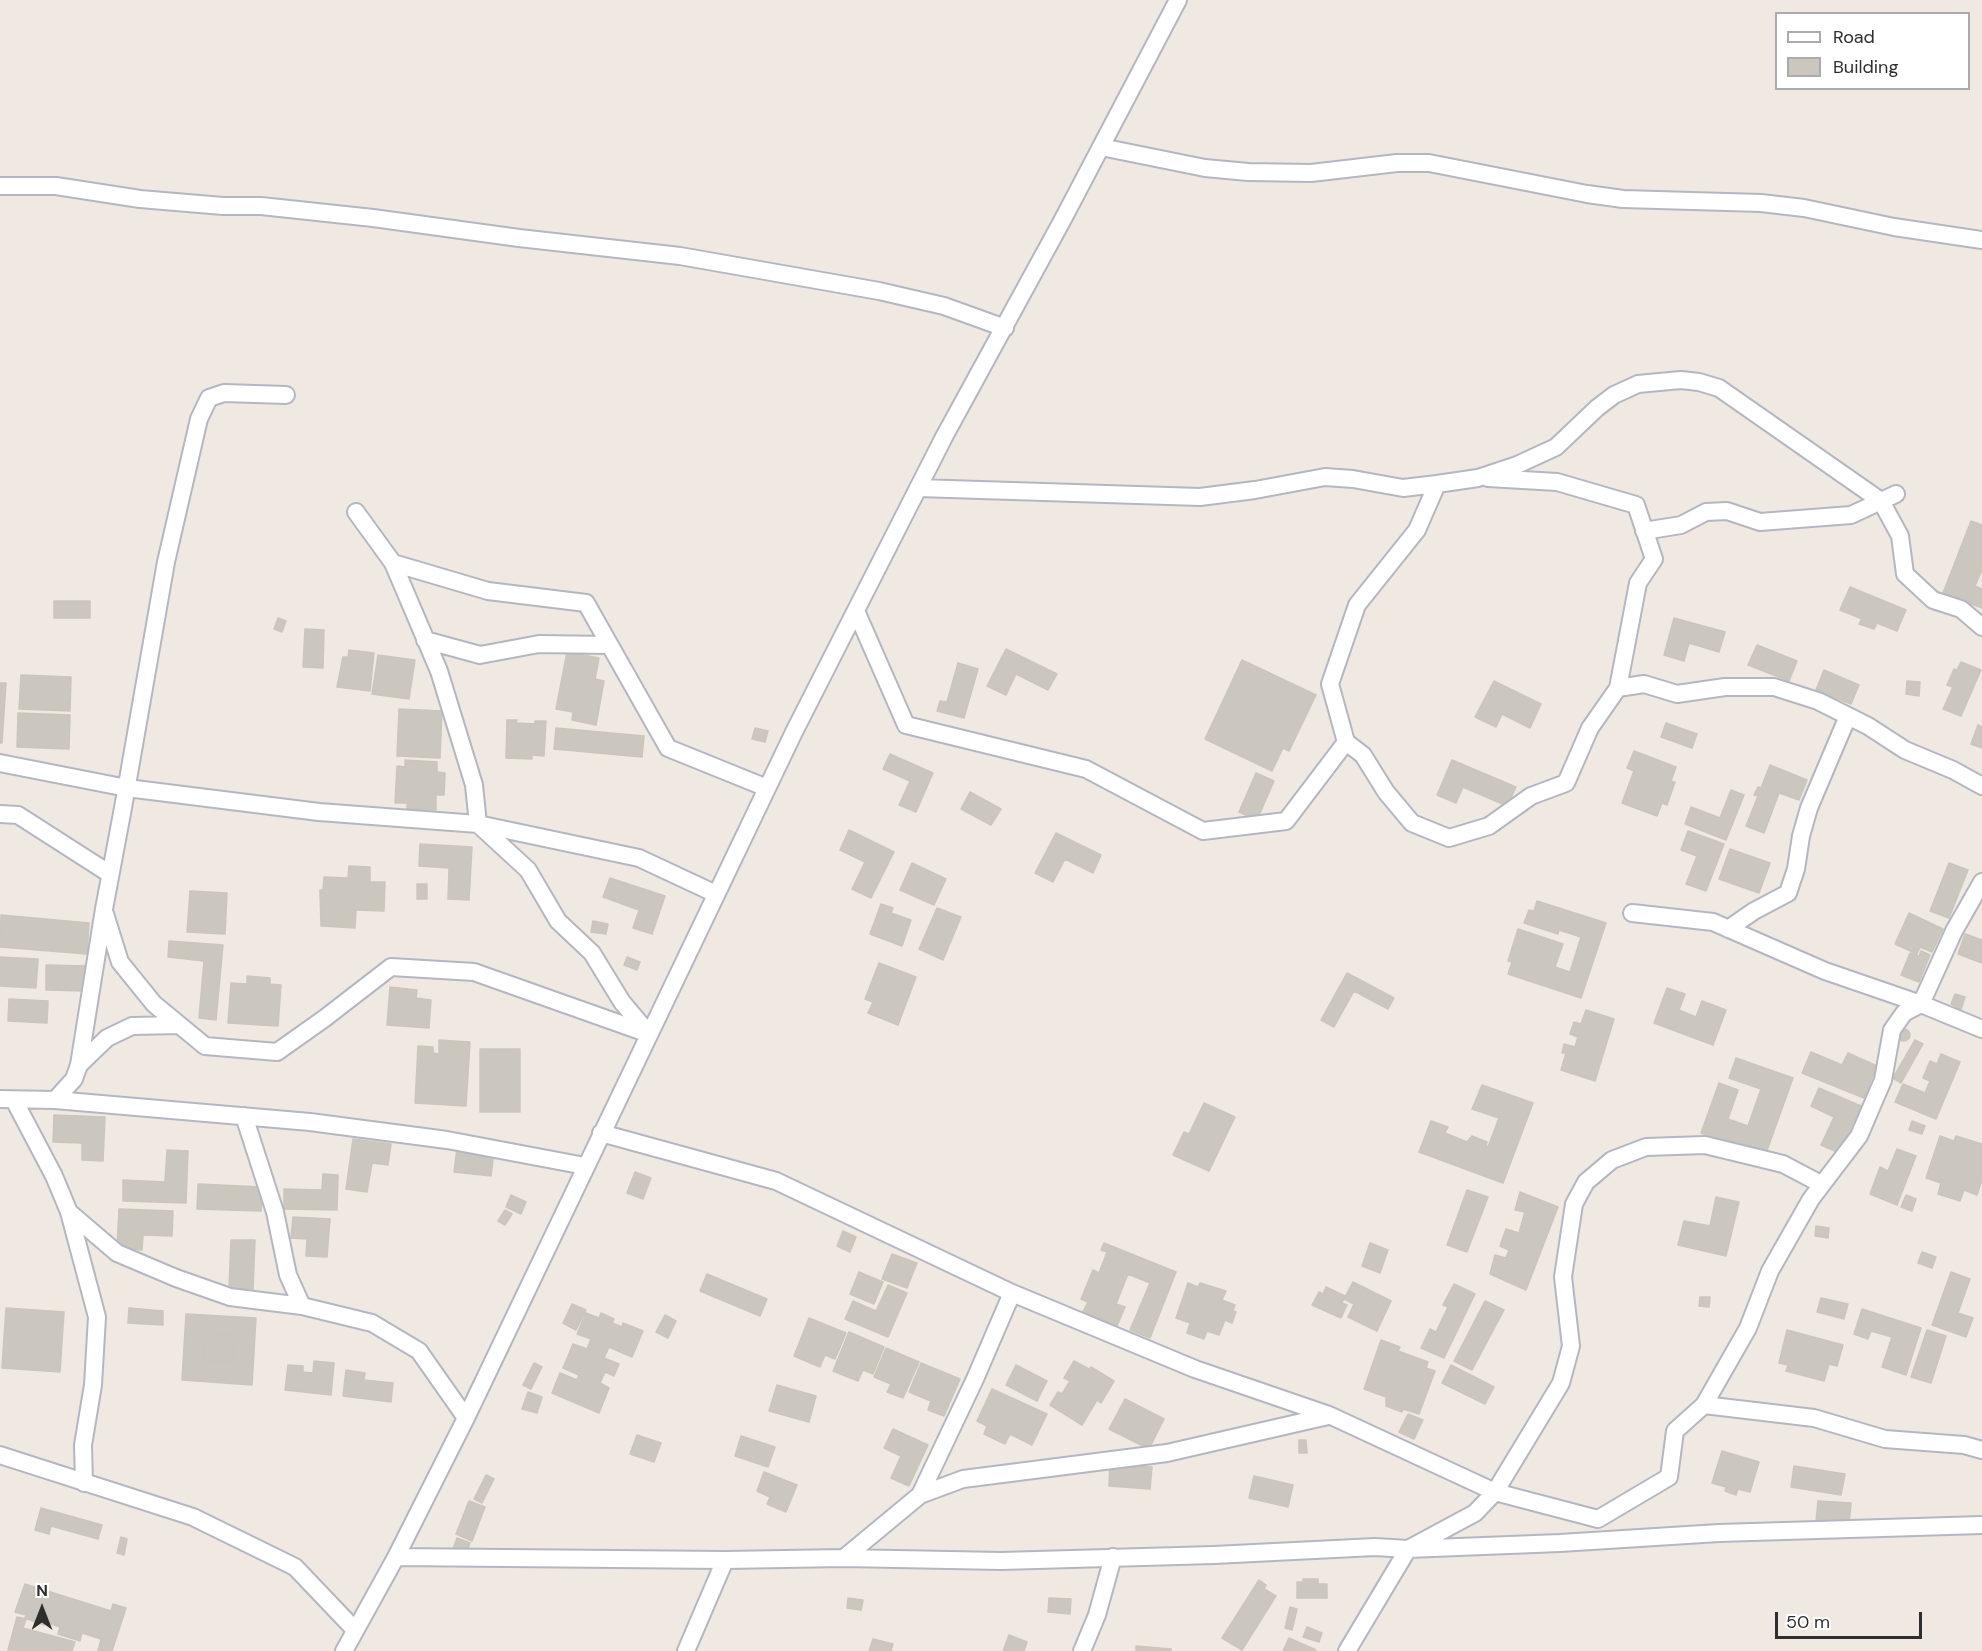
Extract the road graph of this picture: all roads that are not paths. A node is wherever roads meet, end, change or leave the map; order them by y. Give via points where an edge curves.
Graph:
1 (1178, 0) edge
2 (1101, 147) junction
3 (0, 186) edge
4 (1982, 240) edge
5 (1005, 328) junction
6 (286, 395) dead end
7 (1478, 478) junction
8 (1437, 484) junction
9 (918, 488) junction
10 (1888, 498) junction
11 (356, 512) dead end
12 (1644, 531) junction
13 (393, 563) junction
14 (856, 611) junction
15 (1982, 627) edge
16 (425, 640) junction
17 (609, 645) junction
18 (1618, 688) junction
19 (1848, 716) junction
20 (1346, 742) junction
21 (0, 763) edge
22 (1982, 786) edge
23 (127, 788) junction
24 (767, 788) junction
25 (0, 814) edge
26 (478, 824) junction
27 (110, 874) junction
28 (1982, 882) edge
29 (716, 894) junction
30 (104, 909) junction
31 (1632, 913) dead end
32 (1728, 929) junction
33 (1921, 1004) junction
34 (179, 1024) junction
35 (1982, 1029) edge
36 (649, 1034) junction
37 (79, 1065) junction
38 (7, 1100) edge
39 (55, 1100) junction
40 (244, 1116) junction
41 (602, 1133) junction
42 (585, 1166) junction
43 (1821, 1184) junction
44 (69, 1212) junction
45 (1012, 1293) junction
46 (302, 1306) junction
47 (1704, 1405) junction
48 (1329, 1415) junction
49 (466, 1418) junction
50 (1982, 1450) edge
51 (0, 1455) edge
52 (84, 1483) junction
53 (1495, 1492) junction
54 (920, 1495) junction
55 (1982, 1525) edge
56 (1408, 1549) junction
57 (396, 1557) junction
58 (1113, 1557) junction
59 (844, 1558) junction
60 (725, 1560) junction
61 (355, 1630) junction
62 (344, 1651) edge
63 (686, 1651) edge
64 (1082, 1651) edge
65 (1347, 1651) edge

1 - 2 street
2 - 4 street via 1205,168 1248,172 1311,173 1429,163 1587,194 1804,208
2 - 5 street
3 - 5 street via 56,186 140,199 261,206 680,256 879,291 944,306
5 - 9 street
6 - 23 street via 224,393 209,398 200,419 166,562
7 - 8 street
7 - 10 street via 1556,447 1614,395 1638,384 1681,380 1719,388
7 - 12 street via 1557,482 1636,505
8 - 9 street via 1402,488 1325,477 1200,497
8 - 20 street via 1417,530 1358,605 1330,684
9 - 14 street
10 - 12 street via 1851,515 1760,522 1727,511 1706,512 1681,525
10 - 15 street via 1900,536 1905,574 1934,600 1961,609
11 - 13 street
12 - 18 street via 1654,559 1638,583
13 - 16 street
13 - 17 street via 488,591 586,603
14 - 20 street via 906,725 1086,769 1203,831 1286,821
14 - 24 street
16 - 17 street via 480,655 539,644
16 - 26 street via 474,785
17 - 24 street via 668,748
18 - 19 street via 1644,684 1677,694 1725,687 1774,687 1818,701
18 - 20 street via 1590,728 1566,783 1531,796 1489,826 1449,838 1412,823 1363,755
19 - 22 street via 1905,750
19 - 32 street via 1809,808 1788,893
21 - 23 street
23 - 26 street via 319,812
23 - 27 street
24 - 29 street
25 - 27 street via 18,815
26 - 29 street via 639,858
26 - 36 street via 528,870 558,921 592,953 621,1002
27 - 30 street
28 - 33 street via 1954,931
29 - 36 street
30 - 34 street via 120,962 154,1004
30 - 37 street
31 - 32 street via 1713,922
32 - 33 street via 1825,971
33 - 35 street
33 - 43 street via 1904,1013 1892,1030 1882,1080 1859,1136
34 - 36 street via 205,1046 277,1052 391,967 474,972
34 - 37 street via 132,1026 107,1038
36 - 41 street
37 - 39 street via 74,1079
38 - 39 street
38 - 44 street via 54,1176
39 - 40 street
40 - 42 street via 447,1140
40 - 46 street via 275,1212 288,1275
41 - 42 street
41 - 45 street via 776,1181
42 - 49 street
43 - 47 street via 1770,1270 1748,1328
43 - 53 street via 1784,1164 1705,1145 1646,1147 1612,1160 1586,1182 1574,1204 1563,1277 1571,1346 1561,1383
44 - 46 street via 117,1253 176,1278 230,1297
44 - 52 street via 97,1317
45 - 48 street via 1195,1369
45 - 54 street
46 - 49 street via 372,1323 419,1352
47 - 50 street via 1814,1418 1886,1439
47 - 53 street via 1675,1431 1669,1477 1598,1519
48 - 53 street
48 - 54 street via 1167,1453 963,1479
49 - 57 street
51 - 52 street
52 - 61 street via 193,1517 295,1567
53 - 56 street via 1475,1513
54 - 59 street
55 - 56 street
56 - 58 street via 1375,1546
56 - 65 street
57 - 60 street
57 - 61 street
58 - 59 street via 1002,1561
58 - 64 street
59 - 60 street
60 - 63 street
61 - 62 street

